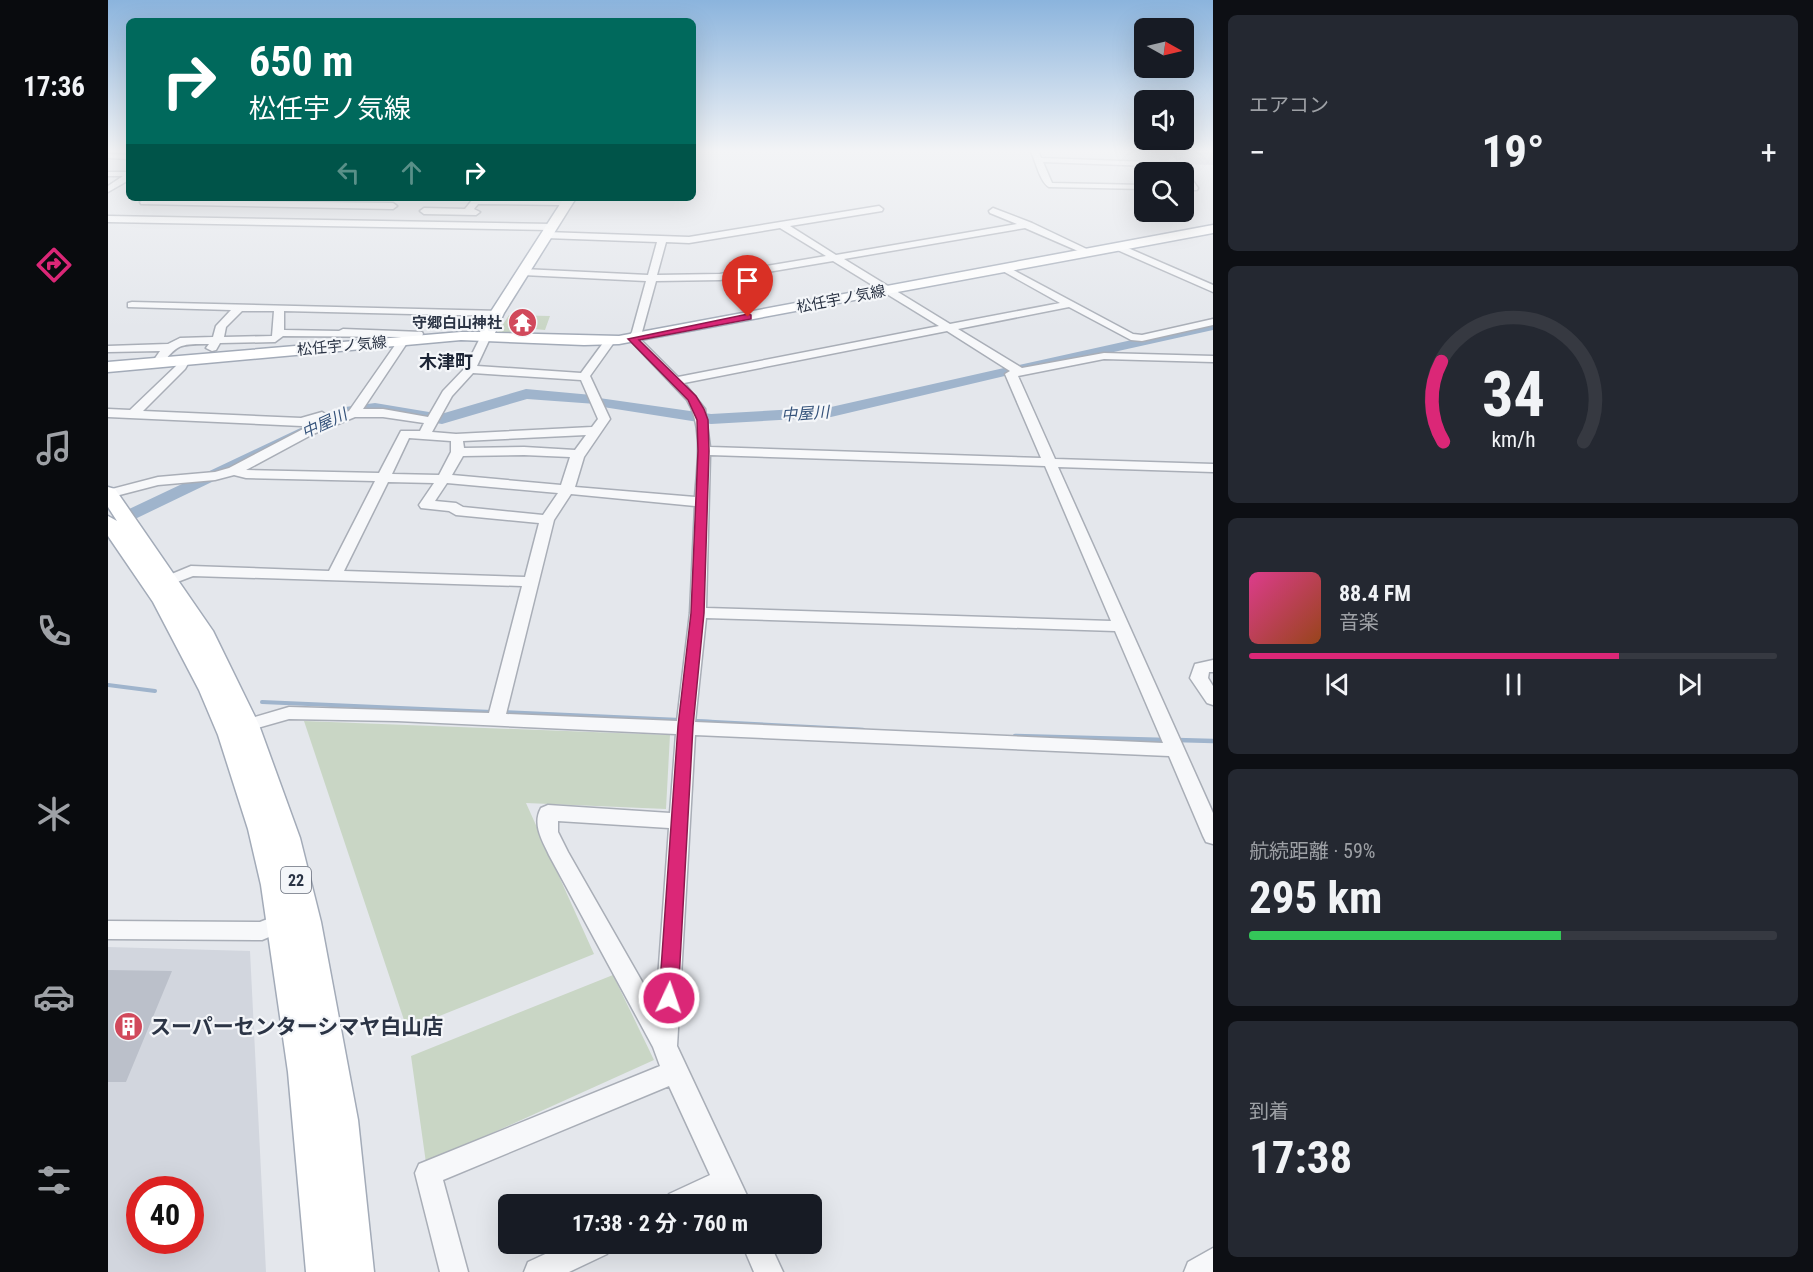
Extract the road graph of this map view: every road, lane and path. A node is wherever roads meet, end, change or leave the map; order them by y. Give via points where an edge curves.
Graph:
1 (234, 209) edge
2 (285, 209) edge
3 (390, 209) edge
4 (469, 209) edge
5 (529, 209) edge
6 (562, 209) edge
7 (879, 210) dead end
8 (424, 211) joint
9 (467, 212) junction
10 (490, 212) dead end
11 (993, 212) dead end
12 (229, 214) junction
13 (280, 214) junction
14 (108, 219) edge
15 (119, 219) junction
16 (383, 220) junction
17 (520, 220) junction
18 (221, 222) junction
19 (272, 222) junction
20 (415, 225) junction
21 (782, 225) junction
22 (1029, 225) junction
23 (1213, 229) edge
24 (548, 231) junction
25 (662, 239) junction
26 (1118, 247) junction
27 (1088, 252) junction
28 (831, 257) junction
29 (1004, 268) junction
30 (523, 272) junction
31 (651, 278) junction
32 (1213, 290) edge
33 (887, 291) junction
34 (1070, 304) junction
35 (132, 305) dead end
36 (239, 308) junction
37 (279, 309) junction
38 (497, 313) junction
39 (1213, 322) edge
40 (949, 328) junction
41 (278, 333) junction
42 (486, 336) junction
43 (633, 339) junction
44 (409, 340) junction
45 (216, 341) junction
46 (610, 341) junction
47 (170, 347) junction
48 (108, 349) edge
49 (206, 359) junction
50 (1213, 359) edge
51 (183, 362) junction
52 (157, 364) junction
53 (108, 367) edge
54 (470, 369) junction
55 (1020, 372) junction
56 (584, 377) junction
57 (675, 381) junction
58 (356, 408) junction
59 (108, 413) edge
60 (133, 414) junction
61 (433, 419) junction
62 (596, 431) junction
63 (424, 435) junction
64 (457, 445) junction
65 (704, 451) junction
66 (579, 454) junction
67 (1051, 463) junction
68 (1213, 468) edge
69 (234, 471) junction
70 (384, 478) junction
71 (442, 479) junction
72 (566, 492) junction
73 (108, 493) edge
74 (700, 502) junction
75 (548, 520) junction
76 (119, 523) edge
77 (334, 575) junction
78 (167, 581) junction
79 (531, 582) junction
80 (698, 613) junction
81 (1120, 626) junction
82 (1213, 666) edge
83 (1213, 699) edge
84 (497, 714) junction
85 (686, 722) junction
86 (247, 725) junction
87 (1174, 743) junction
88 (680, 821) junction
89 (1213, 836) edge
90 (280, 923) junction
91 (108, 930) edge
92 (665, 1046) junction
93 (675, 1072) junction
94 (733, 1193) edge
95 (576, 1254) edge
96 (761, 1254) edge
97 (1213, 1262) edge
98 (324, 1272) edge
99 (355, 1272) edge
100 (454, 1272) edge
101 (538, 1272) edge
102 (769, 1272) edge
103 (1198, 1272) edge

1 - 12 street
2 - 13 street
3 - 16 street
4 - 9 street
5 - 17 street
6 - 24 main road
7 - 21 street
8 - 9 street
8 - 20 street
9 - 10 street
11 - 22 street
12 - 15 street via 131,212
12 - 18 street
13 - 16 street
13 - 19 street
14 - 15 street
15 - 18 street
16 - 19 street
16 - 20 street
17 - 20 street
17 - 24 street
18 - 19 street
21 - 25 street via 689,240
21 - 28 street
22 - 27 street
22 - 28 street
23 - 26 main road, 松任宇ノ気線
24 - 25 street
24 - 30 main road
25 - 31 street
26 - 27 main road, 松任宇ノ気線
26 - 32 street
27 - 29 main road, 松任宇ノ気線
28 - 31 street via 720,277
28 - 33 street
29 - 33 main road, 松任宇ノ気線
29 - 34 street
30 - 31 street
30 - 38 main road
31 - 43 street
33 - 40 street
33 - 43 main road, 松任宇ノ気線
34 - 39 street via 1131,337
34 - 40 street
35 - 36 street
36 - 37 street
36 - 45 street via 221,326
37 - 38 street
37 - 41 street
38 - 42 main road
40 - 55 street
40 - 57 street
41 - 44 street via 418,334
41 - 45 street via 275,339
42 - 44 main road, 松任宇ノ気線
42 - 46 main road, 松任宇ノ気線
42 - 54 street
43 - 46 main road, 松任宇ノ気線
43 - 57 street
44 - 49 main road, 松任宇ノ気線
44 - 58 street
45 - 47 street via 188,340
45 - 49 street
46 - 56 street
47 - 48 street
47 - 52 street
49 - 51 main road, 松任宇ノ気線
50 - 55 street via 1104,356
51 - 52 main road, 松任宇ノ気線
51 - 60 street
52 - 53 main road, 松任宇ノ気線
54 - 56 street
54 - 61 street via 447,394
55 - 67 street via 1011,374
56 - 62 street via 604,419
57 - 65 street via 692,398 702,418
58 - 60 street via 302,422
58 - 61 street
58 - 69 street
59 - 60 street
61 - 63 street
62 - 64 street
62 - 66 street
63 - 64 street
63 - 70 street via 405,434
64 - 66 street
64 - 71 street via 455,461
65 - 67 street
65 - 74 street
66 - 72 street
67 - 68 street
67 - 81 street
69 - 70 street
69 - 73 street via 158,481
70 - 71 street
70 - 77 street
71 - 72 street
71 - 75 street via 426,505
72 - 74 street
72 - 75 street
73 - 76 main road, 22
74 - 80 street
75 - 79 street
76 - 78 main road, 22
76 - 90 main road, 22 via 218,703 247,780 274,877
77 - 78 street via 191,571
77 - 79 street
78 - 86 main road, 22 via 202,631
79 - 84 street
80 - 81 street
80 - 85 street
81 - 87 street
82 - 83 street via 1201,668 1199,678
84 - 85 street
84 - 86 street via 289,713
85 - 87 street via 816,735
85 - 88 street
86 - 99 main road, 22 via 286,838 306,922 340,1120
87 - 89 street
88 - 92 street
88 - 92 street via 548,813 548,832 559,855
90 - 91 street via 262,931
90 - 98 main road, 22 via 300,1028 312,1122
92 - 93 street
93 - 94 street
93 - 100 street via 428,1173
95 - 101 street
96 - 102 street
97 - 103 street

